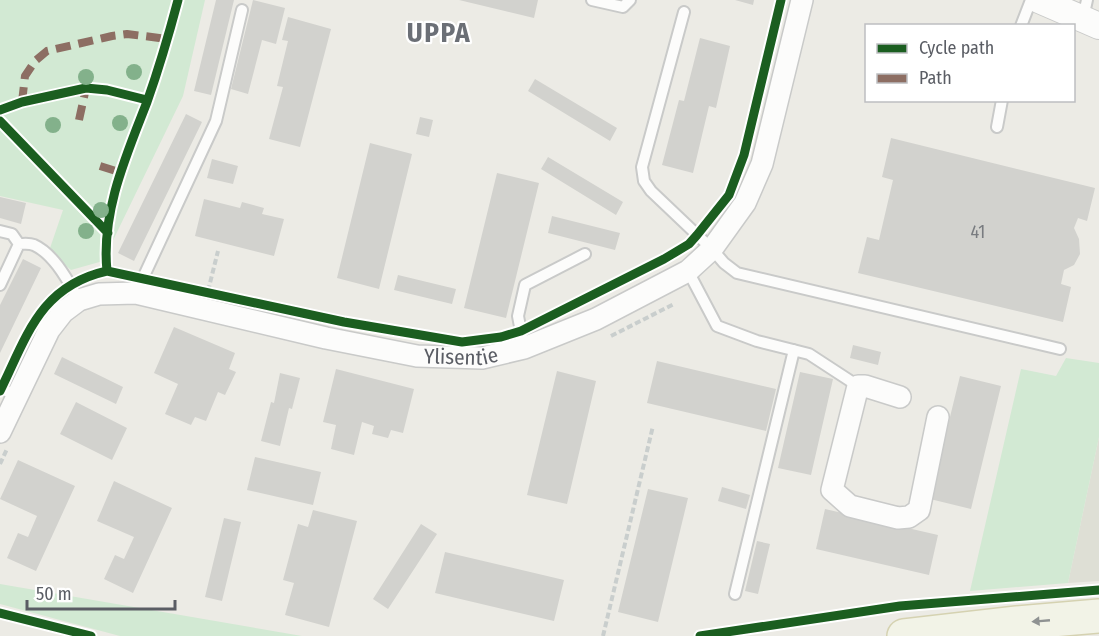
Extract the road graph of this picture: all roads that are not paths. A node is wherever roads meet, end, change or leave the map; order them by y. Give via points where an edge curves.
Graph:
1 (592, 0) edge
2 (630, 0) edge
3 (802, 0) edge
4 (1038, 0) edge
5 (242, 10) dead end
6 (684, 12) dead end
7 (1089, 15) edge
8 (1022, 24) edge
9 (1002, 102) edge
10 (997, 127) dead end
11 (0, 231) edge
12 (20, 244) junction
13 (712, 249) junction
14 (585, 254) dead end
15 (687, 271) junction
16 (0, 285) edge
17 (136, 293) junction
18 (79, 300) junction
19 (524, 348) junction
20 (1060, 349) dead end
21 (794, 350) junction
22 (858, 386) junction
23 (9, 392) edge
24 (900, 397) dead end
25 (938, 417) dead end
26 (5, 438) edge
27 (735, 594) dead end
28 (1099, 616) edge
29 (904, 636) edge

1 - 2 lane via 624,7
3 - 13 street, Ylisentie via 762,164 745,203
4 - 7 street
4 - 8 lane
5 - 17 lane via 216,121
6 - 13 lane via 642,167 644,181 651,191
9 - 10 lane
11 - 12 lane via 12,234
12 - 16 lane
12 - 18 lane via 32,244 47,254
13 - 15 street, Ylisentie
13 - 20 lane via 737,273
14 - 19 lane via 525,285 518,316
15 - 19 street, Ylisentie via 596,319
15 - 21 lane via 717,326
17 - 18 street, Ylisentie via 99,294
17 - 19 street, Ylisentie via 417,356 482,358
18 - 23 street, Ylisentie via 49,330
21 - 22 lane via 809,354
21 - 27 lane
22 - 24 street
22 - 25 street via 832,490 850,506 898,518 919,510
23 - 26 street, Ylisentie
28 -> 29 main road

